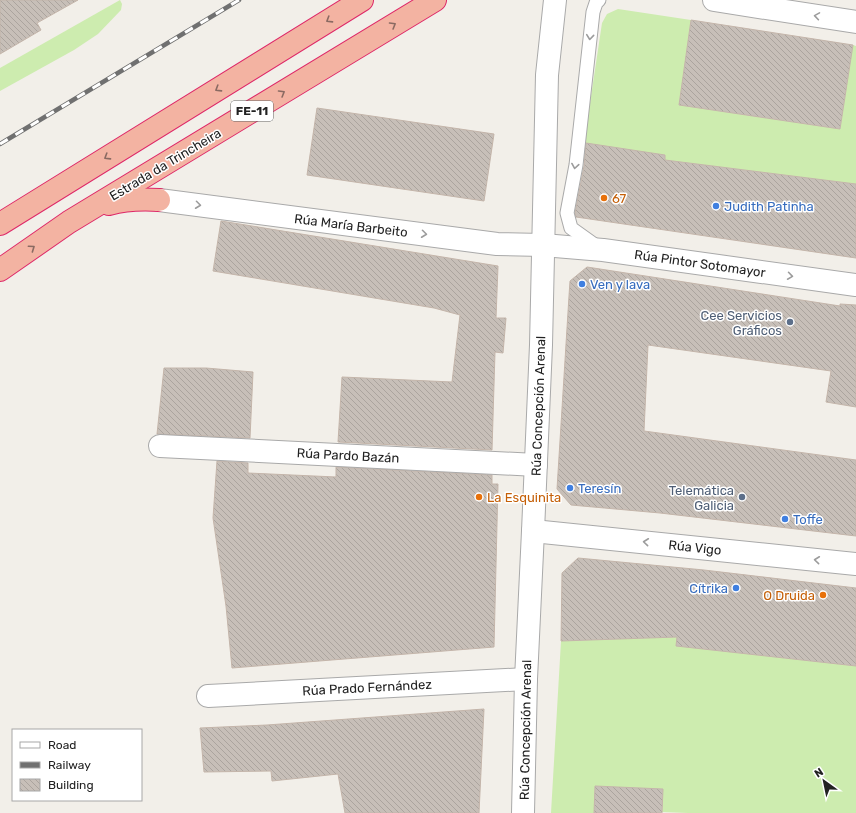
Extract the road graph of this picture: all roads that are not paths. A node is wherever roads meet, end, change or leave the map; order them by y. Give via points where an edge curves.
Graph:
1 (362, 0) edge
2 (435, 0) edge
3 (555, 0) edge
4 (599, 0) edge
5 (714, 0) edge
6 (856, 22) edge
7 (159, 200) joint
8 (69, 222) junction
9 (0, 224) edge
10 (543, 245) junction
11 (603, 250) junction
12 (0, 270) edge
13 (856, 285) edge
14 (160, 446) dead end
15 (536, 464) junction
16 (534, 531) junction
17 (856, 564) edge
18 (526, 679) junction
19 (208, 696) dead end
20 (523, 813) edge

1 -> 9 highway, FE-11
8 -> 2 highway, Estrada da Trincheira / FE-11
3 - 10 street, Rúa Concepción Arenal via 547,75
4 -> 11 lane via 593,12 576,165 567,213 571,228
6 -> 5 street
7 - 8 highway via 122,200
7 -> 10 street, Rúa María Barbeito via 497,244
12 -> 8 highway, Estrada da Trincheira / FE-11
10 - 11 street, Rúa Pintor Sotomayor
10 - 15 street, Rúa Concepción Arenal
11 -> 13 street, Rúa Pintor Sotomayor
14 - 15 street, Rúa Pardo Bazán
15 - 16 street, Rúa Concepción Arenal
17 -> 16 street, Rúa Vigo
16 - 18 street, Rúa Concepción Arenal
18 - 19 street, Rúa Prado Fernández
18 - 20 street, Rúa Concepción Arenal

